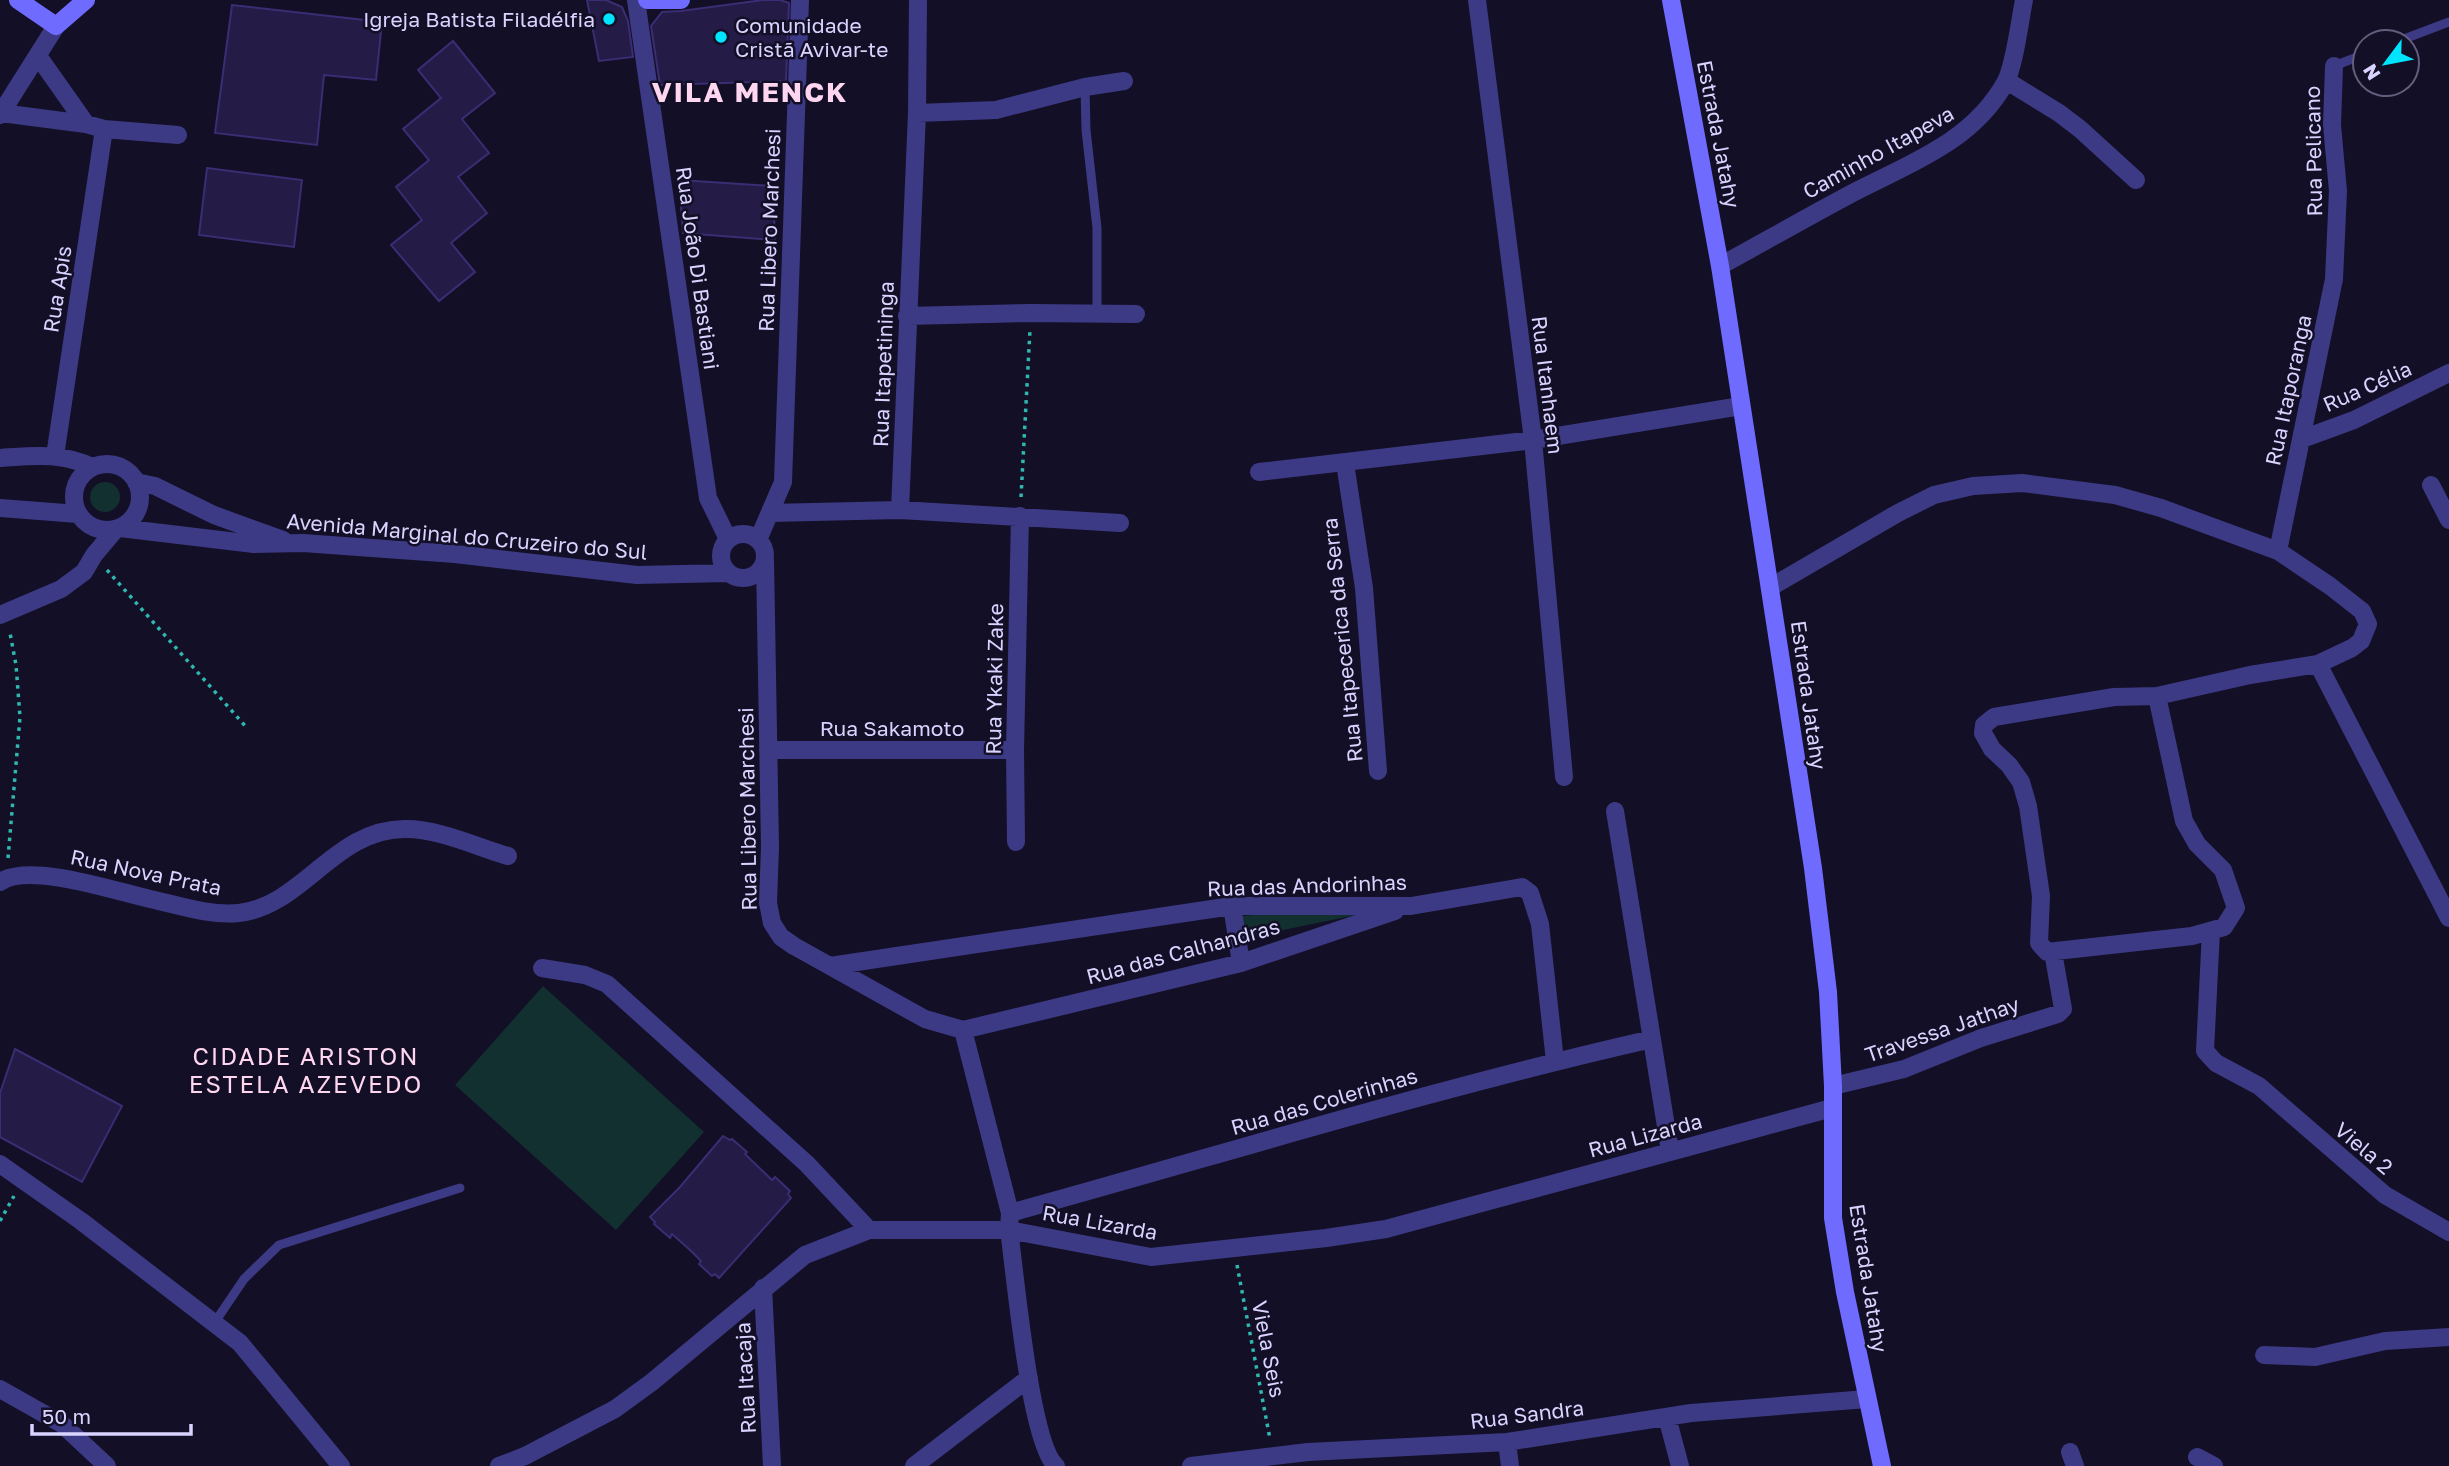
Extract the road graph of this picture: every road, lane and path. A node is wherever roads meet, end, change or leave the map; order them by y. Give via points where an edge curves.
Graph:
1 (18, 0) edge
2 (86, 0) edge
3 (636, 0) edge
4 (647, 0) edge
5 (681, 0) edge
6 (800, 0) edge
7 (918, 0) edge
8 (1477, 0) edge
9 (1671, 0) edge
10 (2024, 0) edge
11 (2449, 22) edge
12 (56, 26) junction
13 (2421, 33) edge
14 (38, 56) junction
15 (2351, 59) edge
16 (2334, 66) joint
17 (1124, 81) dead end
18 (2007, 81) junction
19 (1084, 87) junction
20 (917, 113) junction
21 (1, 114) edge
22 (86, 124) junction
23 (104, 129) junction
24 (178, 135) dead end
25 (2136, 180) dead end
26 (2337, 236) joint
27 (1720, 266) junction
28 (1031, 313) junction
29 (1097, 313) junction
30 (1136, 314) dead end
31 (907, 316) junction
32 (2449, 373) edge
33 (1741, 406) junction
34 (2302, 439) junction
35 (1533, 440) junction
36 (55, 456) junction
37 (0, 457) edge
38 (1345, 463) junction
39 (92, 467) junction
40 (1259, 472) dead end
41 (136, 482) junction
42 (2431, 485) dead end
43 (0, 508) edge
44 (900, 510) junction
45 (770, 513) junction
46 (1020, 516) junction
47 (80, 517) junction
48 (2449, 520) edge
49 (1120, 523) dead end
50 (118, 528) junction
51 (728, 539) junction
52 (758, 540) junction
53 (289, 542) junction
54 (2278, 551) junction
55 (94, 555) junction
56 (765, 560) junction
57 (727, 573) junction
58 (1771, 587) junction
59 (3, 614) edge
60 (2318, 664) junction
61 (2157, 696) junction
62 (247, 728) dead end
63 (768, 750) junction
64 (1015, 750) junction
65 (1378, 771) dead end
66 (1564, 777) dead end
67 (1615, 811) dead end
68 (1016, 842) dead end
69 (508, 856) dead end
70 (3, 880) edge
71 (1232, 906) junction
72 (1411, 906) junction
73 (2449, 918) edge
74 (2211, 932) junction
75 (2053, 952) junction
76 (1241, 963) junction
77 (830, 967) junction
78 (542, 968) dead end
79 (963, 1030) junction
80 (1652, 1039) junction
81 (1555, 1061) junction
82 (1833, 1086) junction
83 (1832, 1108) junction
84 (1670, 1152) junction
85 (0, 1164) edge
86 (23, 1179) junction
87 (460, 1188) dead end
88 (0, 1221) edge
89 (1010, 1221) junction
90 (869, 1230) junction
91 (2449, 1233) edge
92 (1233, 1248) junction
93 (763, 1288) junction
94 (215, 1322) junction
95 (2449, 1337) edge
96 (2263, 1355) dead end
97 (1029, 1378) junction
98 (0, 1389) edge
99 (1867, 1399) junction
100 (1667, 1417) junction
101 (1507, 1442) junction
102 (1273, 1455) junction
103 (2197, 1457) dead end
104 (916, 1465) edge
105 (107, 1466) edge
106 (341, 1466) edge
107 (499, 1466) edge
108 (772, 1466) edge
109 (1056, 1466) edge
110 (1191, 1466) edge
111 (1510, 1466) edge
112 (1680, 1466) edge
113 (1882, 1466) edge
114 (2214, 1466) edge

1 - 12 street
2 - 12 street
3 - 51 street, Rua João Di Bastiani via 708,498
4 - 5 street
6 - 45 street, Rua Libero Marchesi via 783,482
7 - 20 street, Rua Itapetininga
8 - 35 street, Rua Itanhaem
9 - 27 street, Estrada Jatahy
10 - 18 street, Caminho Itapeva
11 - 13 lane
12 - 14 street
14 - 21 street
14 - 22 street
15 - 16 lane
16 - 26 street, Rua Pelicano
17 - 19 street
18 - 25 street via 2081,129
18 - 27 street, Caminho Itapeva via 1965,133
19 - 20 street via 996,110
19 - 29 lane via 1097,228
20 - 31 street, Rua Itapetininga
21 - 22 street
22 - 23 street
23 - 24 street
23 - 36 street, Rua Apis
26 - 34 street, Rua Itaporanga via 2334,279
27 - 33 street, Estrada Jatahy
28 - 29 street
28 - 31 street
28 - 46 path
29 - 30 street
31 - 44 street, Rua Itapetininga
32 - 34 street, Rua Célia via 2354,420
33 - 35 street
33 - 58 street, Estrada Jatahy
34 - 54 street, Rua Itaporanga
35 - 38 street
35 - 66 street, Rua Itanhaem
36 - 37 street
36 - 39 street
38 - 40 street
38 - 65 street, Rua Itapecerica da Serra via 1364,588
39 - 41 street via 112,464 130,473
39 - 47 street via 76,483 74,504
41 - 50 street via 139,503 129,522
41 - 53 street
42 - 48 street
43 - 47 street
44 - 45 street
44 - 46 street
45 - 52 street, Rua Libero Marchesi
46 - 49 street
46 - 64 street, Rua Ykaki Zake
47 - 50 street via 99,529
47 - 55 street
50 - 53 street, Avenida Marginal do Cruzeiro do Sul via 254,544
50 - 55 street
51 - 52 street via 740,534
51 - 57 street via 720,552
52 - 56 street
53 - 57 street, Avenida Marginal do Cruzeiro do Sul via 455,554 637,575
54 - 58 street via 2115,495 1996,483 1934,495
54 - 60 street via 2362,611 2368,624 2361,641
55 - 59 street via 84,572 61,589
55 - 62 path
56 - 57 street via 759,572 747,579
56 - 63 street, Rua Libero Marchesi
58 - 82 street, Estrada Jatahy via 1815,882
59 - 70 path via 16,665 20,717
60 - 61 street
60 - 73 street
61 - 74 street via 2184,821 2197,844 2223,870 2236,908 2224,927
61 - 75 street via 2113,697 1994,717 1983,729 1992,749 2021,782 2041,896 2039,943
63 - 64 street, Rua Sakamoto
63 - 77 street, Rua Libero Marchesi via 768,902 772,923 781,937
64 - 68 street, Rua Ykaki Zake
67 - 80 street
69 - 70 street, Rua Nova Prata via 407,829 377,832 344,849 281,899 239,912 215,913 55,875
71 - 72 street, Rua das Andorinhas
71 - 76 street
71 - 77 street, Rua das Andorinhas
72 - 76 street, Rua das Calhandras
72 - 81 street, Rua das Andorinhas via 1509,888 1521,887 1530,893 1540,924
74 - 75 street
74 - 91 street, Viela 2 via 2205,1051 2216,1063 2259,1086 2385,1195
75 - 82 street, Travessa Jathay via 2063,1009 2058,1014 1904,1069
76 - 79 street, Rua das Calhandras
77 - 79 street, Rua Libero Marchesi via 925,1019
78 - 90 street via 607,984 807,1164
79 - 89 street
80 - 81 street, Rua das Colerinhas
80 - 84 street
81 - 89 street, Rua das Colerinhas via 1331,1121
82 - 83 street, Estrada Jatahy
83 - 84 street, Rua Lizarda
83 - 99 street, Estrada Jatahy via 1833,1218
84 - 92 street, Rua Lizarda via 1386,1228
85 - 86 street
86 - 88 path
86 - 94 street
87 - 94 lane via 279,1245 244,1279
89 - 90 street, Rua Lizarda
89 - 92 street, Rua Lizarda via 1151,1257
89 - 97 street
90 - 93 street, Rua Lizarda via 805,1255
92 - 102 path, Viela Seis
93 - 107 street, Rua Lizarda via 615,1409
93 - 108 street, Rua Itacaja
94 - 106 street via 240,1343
95 - 96 street via 2385,1341 2315,1357
97 - 104 street
97 - 109 street via 1042,1442
98 - 105 street via 62,1424
99 - 100 street, Rua Sandra
99 - 113 street, Estrada Jatahy
100 - 101 street, Rua Sandra
100 - 112 street
101 - 102 street, Rua Sandra
101 - 111 street
102 - 110 street, Rua Sandra
103 - 114 street

